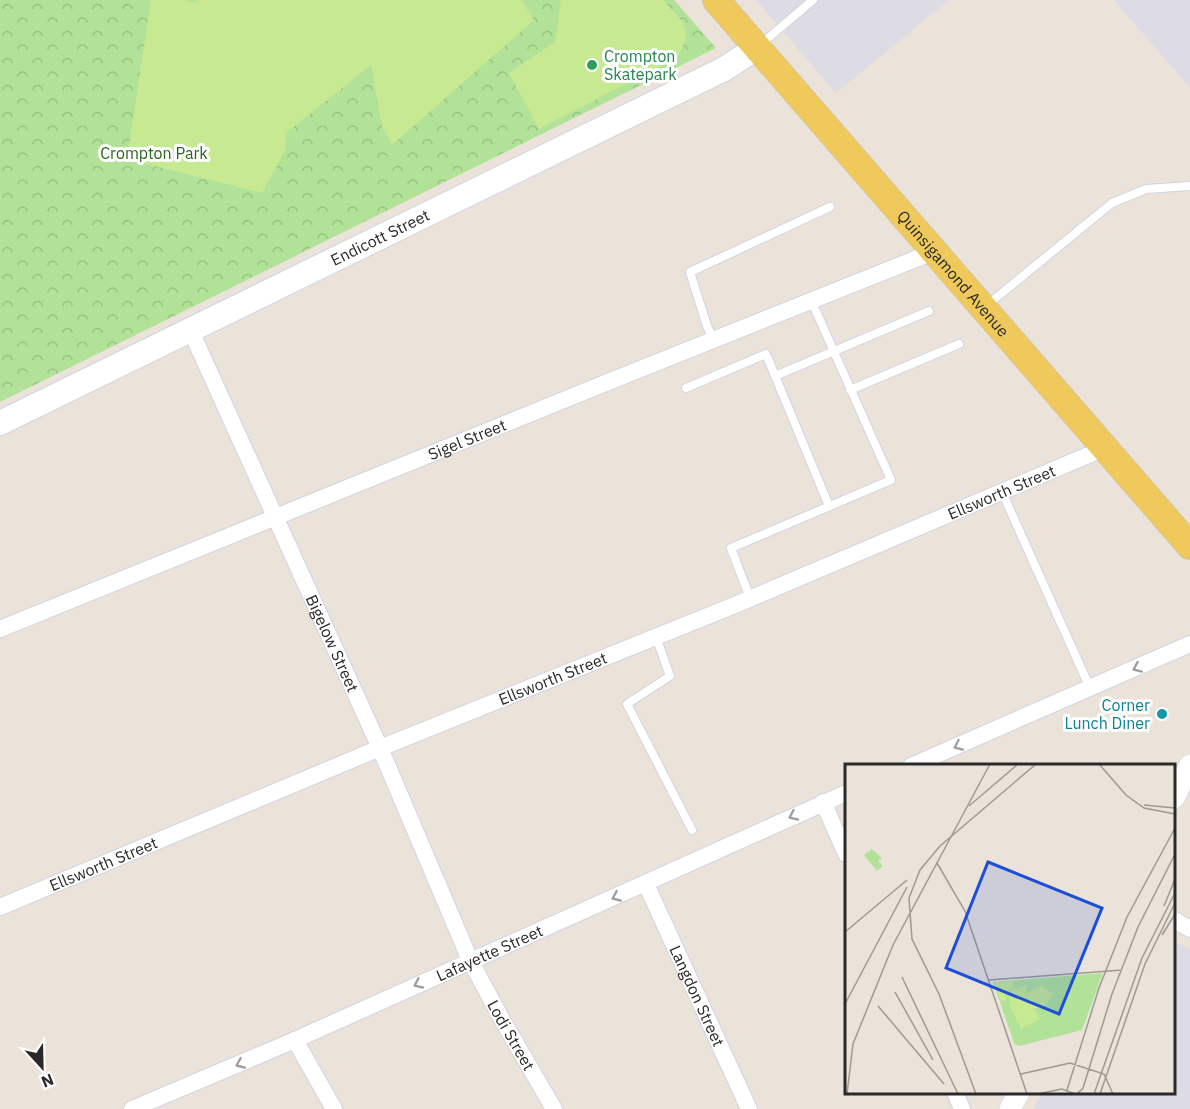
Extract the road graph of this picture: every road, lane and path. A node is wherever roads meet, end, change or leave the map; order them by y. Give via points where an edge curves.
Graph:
1 (716, 0) edge
2 (813, 0) edge
3 (758, 47) junction
4 (1190, 186) edge
5 (830, 207) dead end
6 (933, 252) junction
7 (811, 300) junction
8 (983, 309) junction
9 (929, 311) dead end
10 (190, 329) junction
11 (713, 339) junction
12 (959, 344) dead end
13 (833, 351) junction
14 (775, 376) junction
15 (686, 388) dead end
16 (850, 390) junction
17 (0, 423) edge
18 (1105, 448) junction
19 (1002, 492) junction
20 (830, 506) junction
21 (274, 517) junction
22 (1190, 546) edge
23 (750, 598) junction
24 (0, 629) edge
25 (656, 637) junction
26 (1190, 644) edge
27 (1090, 688) junction
28 (380, 747) junction
29 (914, 764) edge
30 (1190, 765) edge
31 (845, 793) edge
32 (1175, 794) edge
33 (823, 802) junction
34 (692, 830) dead end
35 (845, 852) edge
36 (646, 884) junction
37 (0, 907) edge
38 (1175, 921) edge
39 (1190, 929) edge
40 (470, 960) junction
41 (295, 1041) junction
42 (956, 1094) edge
43 (1018, 1094) edge
44 (132, 1109) edge
45 (334, 1109) edge
46 (554, 1109) edge
47 (749, 1109) edge
48 (962, 1109) edge
49 (1010, 1109) edge

1 - 3 main road, Quinsigamond Avenue
2 - 3 lane
3 - 6 main road, Quinsigamond Avenue
3 - 10 main road, Endicott Street via 724,69
4 - 8 lane via 1146,189 1112,203
5 - 11 lane via 690,272
6 - 7 street, Sigel Street
6 - 8 main road, Quinsigamond Avenue
7 - 11 street, Sigel Street
7 - 13 lane
8 - 18 main road, Quinsigamond Avenue
9 - 13 lane
10 - 17 main road, Endicott Street
10 - 21 street, Bigelow Street
11 - 21 street, Sigel Street
12 - 16 lane
13 - 14 lane
13 - 16 lane
14 - 15 lane via 766,354
14 - 20 lane
16 - 20 lane via 891,480
18 - 19 street, Ellsworth Street
18 - 22 main road, Quinsigamond Avenue
19 - 23 street, Ellsworth Street
19 - 27 lane
20 - 23 lane via 731,548
21 - 24 street, Sigel Street
21 - 28 street, Bigelow Street
23 - 25 street, Ellsworth Street
25 - 28 street, Ellsworth Street
25 - 34 lane via 670,676 627,704
26 -> 27 street
27 -> 29 street
28 - 37 street, Ellsworth Street
28 - 40 street, Bigelow Street
30 - 32 street
31 - 33 street, Lafayette Street
33 - 35 street
33 -> 36 street, Lafayette Street
36 -> 40 street, Lafayette Street
36 - 47 street, Langdon Street
38 - 39 street
40 -> 41 street, Lafayette Street
40 - 46 street, Lodi Street
41 -> 44 street, Lafayette Street
41 - 45 street
42 - 48 street
43 - 49 street

